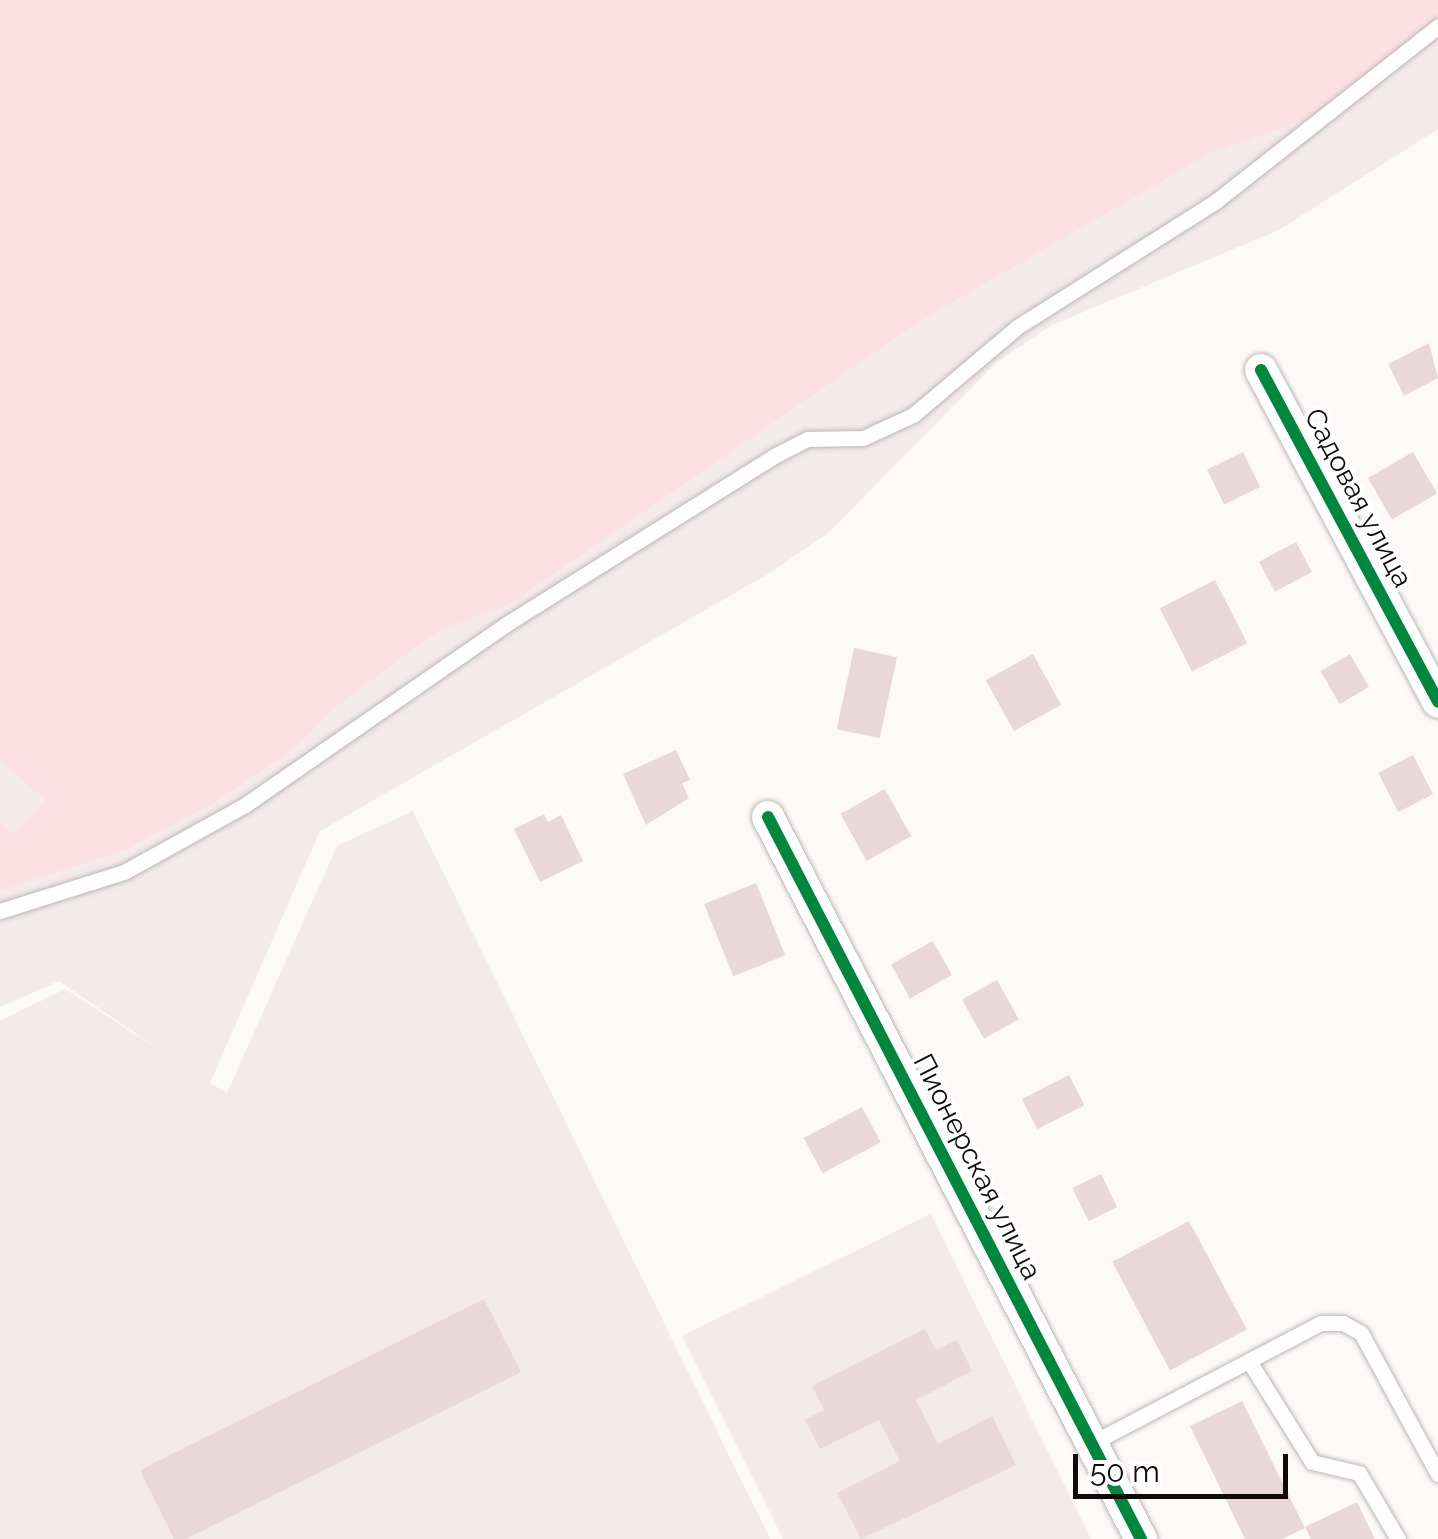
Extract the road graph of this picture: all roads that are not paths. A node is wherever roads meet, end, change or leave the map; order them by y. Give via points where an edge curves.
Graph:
1 (1438, 26) edge
2 (1262, 370) dead end
3 (1438, 702) edge
4 (768, 818) dead end
5 (0, 911) edge
6 (1249, 1361) junction
7 (1092, 1443) junction
8 (1438, 1474) edge
9 (1142, 1539) edge
10 (1398, 1539) edge

1 - 5 lane via 1216,201 1017,326 913,415 863,438 808,439 774,456 508,623 245,806 124,872
2 - 3 street, Садовая улица
4 - 7 street, Пионерская улица
6 - 7 lane
6 - 8 lane via 1322,1323 1352,1328
6 - 10 lane via 1312,1462 1359,1473
7 - 9 street, Пионерская улица

